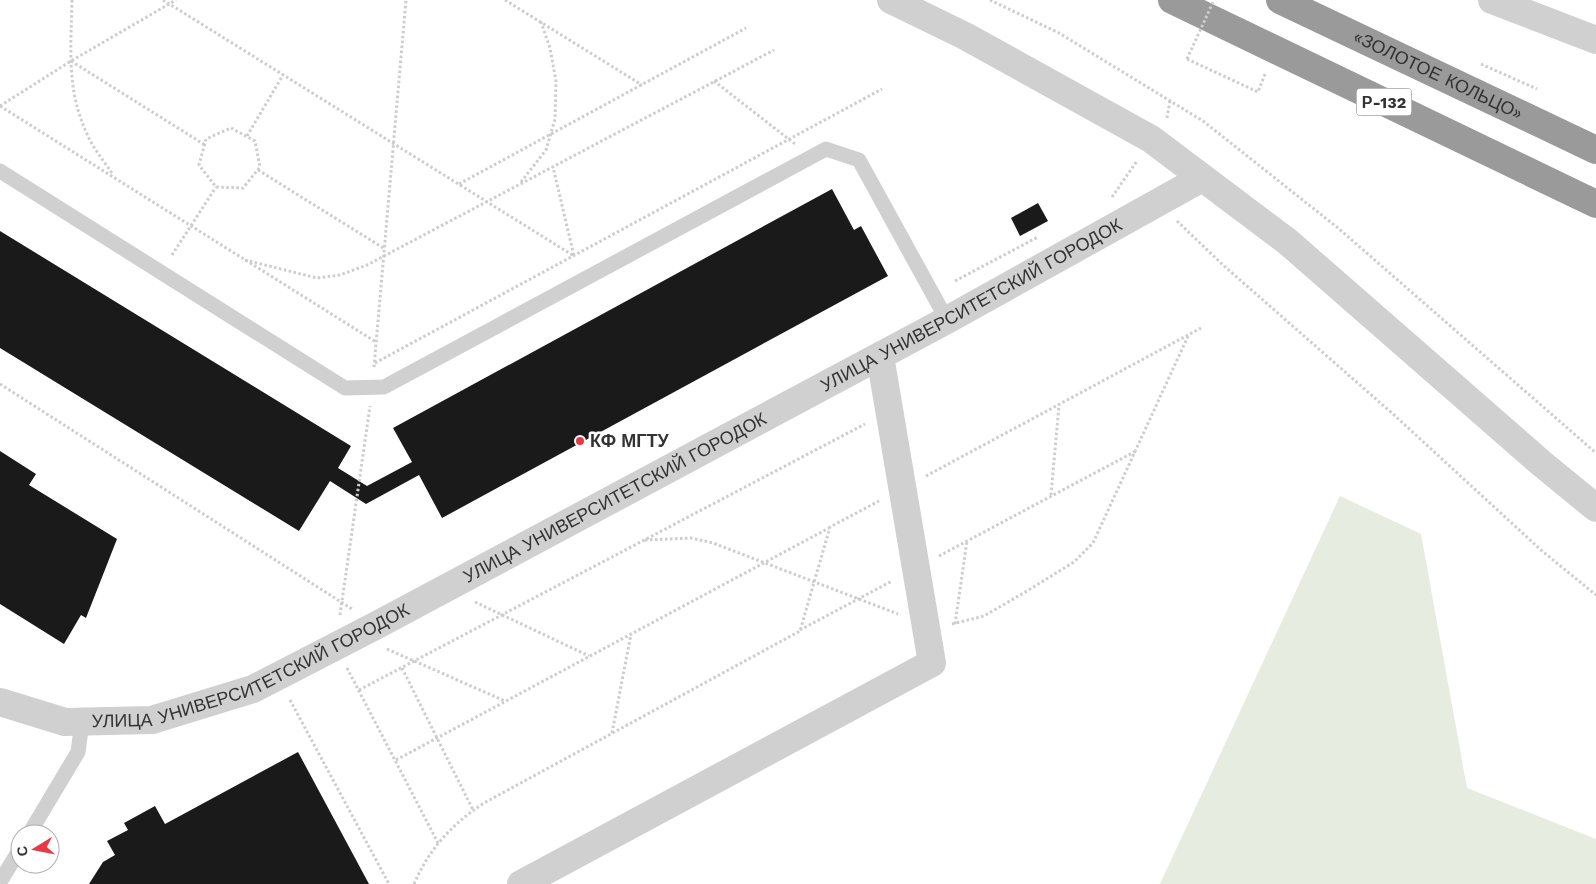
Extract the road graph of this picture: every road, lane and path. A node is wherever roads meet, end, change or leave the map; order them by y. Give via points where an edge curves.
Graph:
1 (72, 0) edge
2 (163, 0) edge
3 (176, 0) edge
4 (406, 0) edge
5 (505, 0) edge
6 (891, 0) edge
7 (990, 0) edge
8 (1172, 0) edge
9 (1214, 0) edge
10 (1280, 0) edge
11 (1492, 0) edge
12 (169, 4) junction
13 (541, 22) junction
14 (746, 28) dead end
15 (1596, 40) edge
16 (774, 50) dead end
17 (71, 61) junction
18 (1268, 66) dead end
19 (283, 75) junction
20 (714, 81) junction
21 (642, 85) junction
22 (882, 89) dead end
23 (1170, 101) junction
24 (0, 106) edge
25 (550, 134) junction
26 (247, 136) junction
27 (790, 139) junction
28 (1151, 139) junction
29 (204, 144) junction
30 (393, 144) junction
31 (1596, 150) edge
32 (812, 157) junction
33 (553, 167) junction
34 (258, 170) junction
35 (0, 171) edge
36 (114, 178) junction
37 (1202, 178) junction
38 (458, 184) junction
39 (519, 185) junction
40 (216, 187) junction
41 (1111, 198) dead end
42 (487, 202) junction
43 (1596, 204) edge
44 (1173, 217) dead end
45 (191, 226) junction
46 (1042, 235) dead end
47 (384, 249) junction
48 (384, 256) junction
49 (574, 256) junction
50 (246, 260) junction
51 (161, 272) junction
52 (955, 281) dead end
53 (947, 320) junction
54 (1201, 328) dead end
55 (1190, 334) junction
56 (376, 342) junction
57 (880, 356) junction
58 (374, 364) junction
59 (0, 384) edge
60 (372, 387) junction
61 (1059, 404) junction
62 (889, 411) junction
63 (1136, 450) junction
64 (1596, 454) edge
65 (902, 488) junction
66 (1051, 496) junction
67 (1596, 508) edge
68 (830, 527) junction
69 (645, 540) junction
70 (967, 541) junction
71 (764, 563) junction
72 (916, 568) junction
73 (814, 582) junction
74 (446, 589) junction
75 (1596, 595) edge
76 (859, 599) junction
77 (342, 603) junction
78 (502, 615) junction
79 (925, 624) junction
80 (955, 624) junction
81 (800, 631) junction
82 (631, 634) junction
83 (357, 636) junction
84 (590, 656) junction
85 (414, 661) junction
86 (402, 668) junction
87 (277, 676) junction
88 (359, 690) junction
89 (0, 702) edge
90 (505, 702) junction
91 (82, 722) junction
92 (611, 733) junction
93 (437, 738) junction
94 (396, 760) junction
95 (473, 810) junction
96 (35, 824) edge
97 (438, 843) junction
98 (10, 866) edge
99 (0, 882) edge
100 (389, 884) edge
101 (414, 884) edge
102 (521, 884) edge

1 - 17 path
2 - 12 path
3 - 12 path
4 - 30 path
5 - 13 path
6 - 28 street via 965,36
7 - 23 path via 1059,33
8 - 43 highway, Р-132
9 - 18 path, bridge via 1187,59 1258,92
10 - 31 highway, «ЗОЛОТОЕ КОЛЬЦО» / Р-132
11 - 15 street
12 - 17 path
12 - 19 path
13 - 21 path
13 - 25 path via 556,81 555,119
14 - 21 path
16 - 20 path
17 - 24 path
17 - 29 path
17 - 36 path via 78,112 88,138
19 - 26 path
19 - 30 path
20 - 27 path
20 - 33 path
21 - 25 path
22 - 27 path
23 - 28 path via 1166,124
23 - 64 path via 1203,121 1338,228
24 - 36 path
25 - 38 path
25 - 39 path via 546,150
26 - 29 path via 232,128 206,138
26 - 34 path via 255,141
27 - 32 path
27 - 49 path
28 - 37 street
28 - 41 path
29 - 40 path via 199,165
30 - 38 path
30 - 47 path
32 - 53 lane via 826,149 859,160
32 - 60 lane via 384,387
33 - 39 path
33 - 49 path
34 - 40 path via 242,188
34 - 47 path
35 - 51 lane
36 - 45 path
37 - 53 street, УЛИЦА УНИВЕРСИТЕТСКИЙ ГОРОДОК
37 - 67 street via 1288,242
38 - 42 path
39 - 42 path
40 - 45 path
42 - 48 path
42 - 49 path
44 - 75 path via 1541,550
45 - 50 path
45 - 51 path
46 - 52 path
47 - 48 path
48 - 50 path via 340,275 317,278
48 - 56 path
49 - 58 path
50 - 56 path
51 - 60 lane via 345,388
53 - 57 street, УЛИЦА УНИВЕРСИТЕТСКИЙ ГОРОДОК
54 - 55 path
55 - 61 path
55 - 63 path
56 - 58 path
57 - 62 street
57 - 74 street, УЛИЦА УНИВЕРСИТЕТСКИЙ ГОРОДОК
58 - 60 path
59 - 77 path
60 - 77 path
61 - 65 path
61 - 66 path
62 - 65 street
62 - 69 path
63 - 66 path
63 - 80 path via 1099,532 1074,562 984,616
65 - 68 path
65 - 72 street
66 - 70 path
68 - 71 path
68 - 73 path
69 - 71 path via 692,538
69 - 78 path
70 - 72 path
70 - 80 path
71 - 73 path
71 - 82 path
72 - 76 path
72 - 79 street
73 - 76 path
73 - 81 path
74 - 78 path
74 - 83 street, УЛИЦА УНИВЕРСИТЕТСКИЙ ГОРОДОК
76 - 79 path
76 - 81 path
77 - 83 path
77 - 83 path
78 - 84 path
78 - 85 path
79 - 80 path via 939,628
79 - 102 street via 932,663
81 - 92 path
82 - 84 path
82 - 92 path
83 - 85 path
83 - 87 street, УЛИЦА УНИВЕРСИТЕТСКИЙ ГОРОДОК
83 - 88 path
84 - 90 path
85 - 86 path
85 - 90 path
86 - 88 path
86 - 93 path
87 - 91 street, УЛИЦА УНИВЕРСИТЕТСКИЙ ГОРОДОК via 253,689 152,720
87 - 100 path
88 - 94 path
89 - 91 street, УЛИЦА УНИВЕРСИТЕТСКИЙ ГОРОДОК via 65,722
90 - 93 path
91 - 96 lane via 78,752
92 - 95 path
93 - 94 path
93 - 95 path
94 - 97 path
95 - 97 path
97 - 101 path
98 - 99 lane

